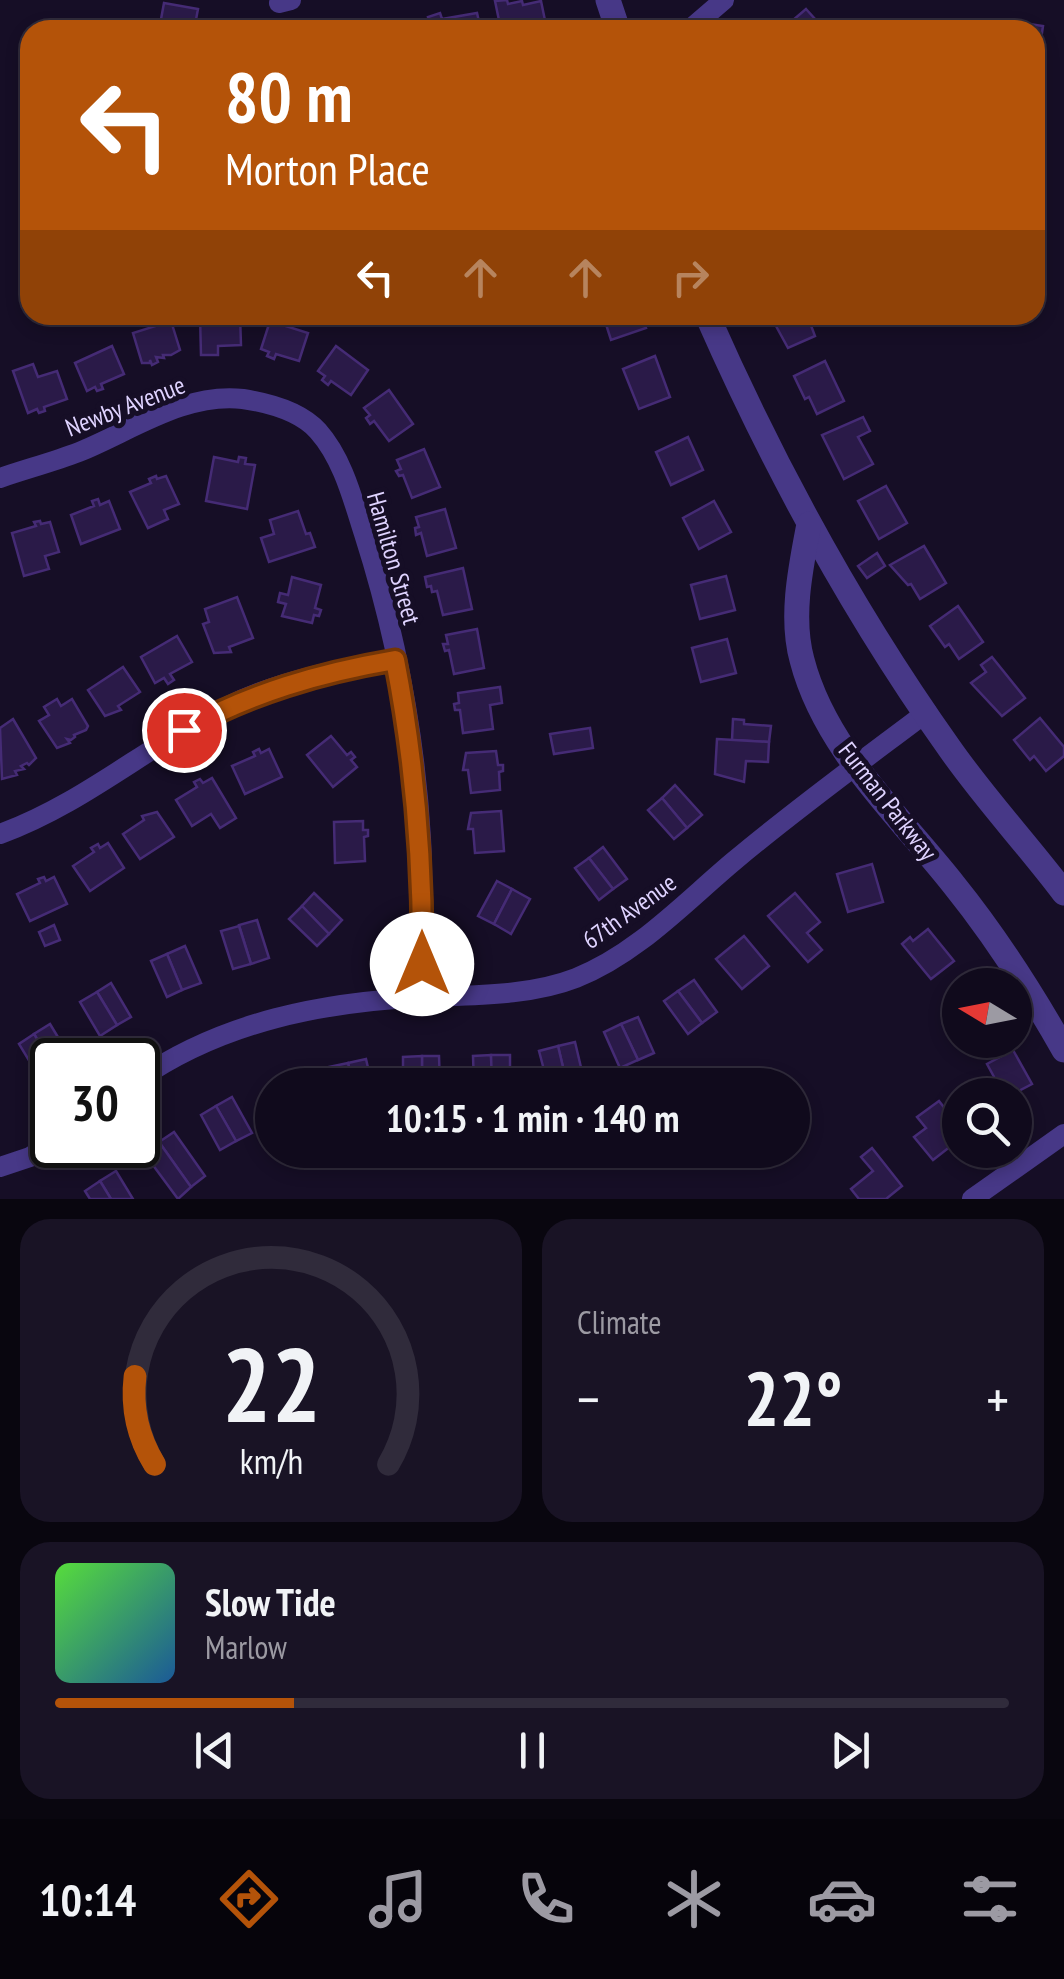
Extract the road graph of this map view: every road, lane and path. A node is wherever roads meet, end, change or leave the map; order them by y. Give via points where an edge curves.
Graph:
1 (724, 0) edge
2 (701, 20) edge
3 (711, 325) edge
4 (272, 405) joint
5 (0, 478) edge
6 (810, 524) junction
7 (395, 660) junction
8 (926, 712) junction
9 (856, 766) junction
10 (0, 834) edge
11 (1064, 893) edge
12 (422, 997) junction
13 (1064, 1050) edge
14 (160, 1067) edge
15 (1064, 1134) edge
16 (30, 1157) edge
17 (0, 1168) edge
18 (972, 1199) edge

1 - 2 street
3 - 6 street
4 - 5 street, Newby Avenue via 240,399 193,404
4 - 7 street, Hamilton Street via 317,430 336,458 372,559
6 - 8 street
6 - 9 street, Furman Parkway via 800,580 800,655 809,684
7 - 10 street via 338,670 228,706 74,801
7 - 12 street, Hamilton Street via 421,838
8 - 9 street, 67th Avenue
8 - 11 street
9 - 12 street, 67th Avenue via 616,957 574,978 532,988
9 - 13 street, Furman Parkway via 989,932
12 - 14 street, 67th Avenue via 300,1010
15 - 18 street
16 - 17 street

